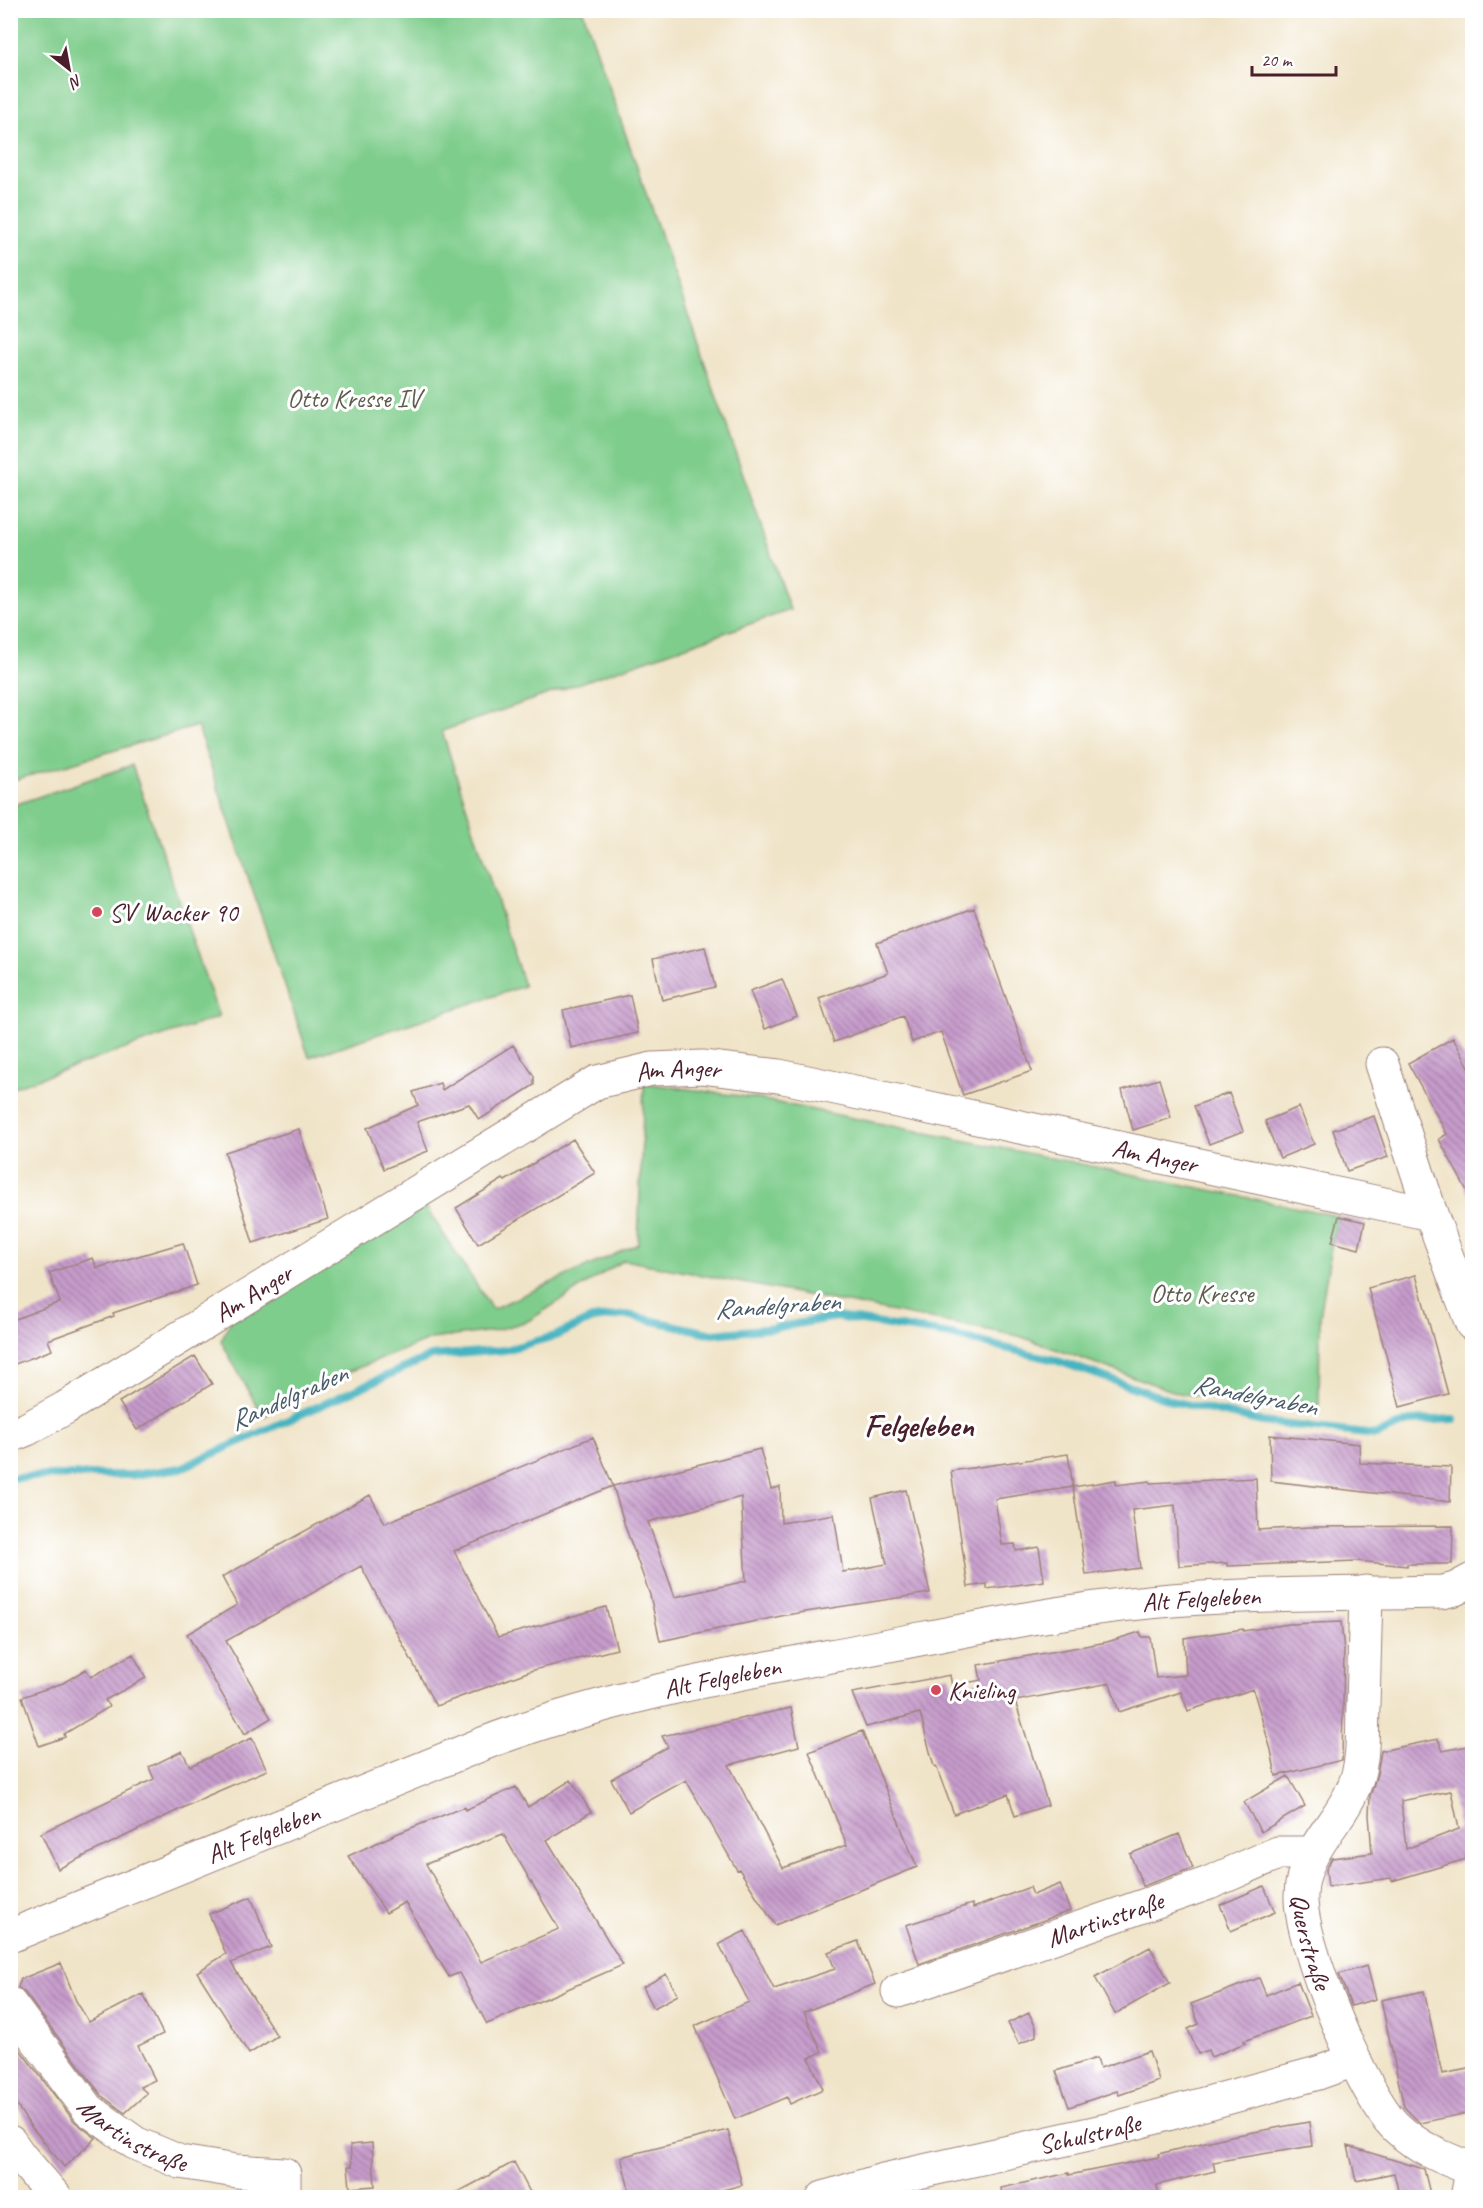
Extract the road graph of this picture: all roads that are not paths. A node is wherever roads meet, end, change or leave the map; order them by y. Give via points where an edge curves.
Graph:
1 (1382, 1064) dead end
2 (1431, 1214) junction
3 (1473, 1324) edge
4 (10, 1436) edge
5 (1473, 1580) edge
6 (1366, 1592) junction
7 (1312, 1853) junction
8 (10, 1936) edge
9 (898, 1991) dead end
10 (10, 2004) edge
11 (1354, 2060) junction
12 (10, 2142) edge
13 (1473, 2170) edge
14 (284, 2186) edge
15 (56, 2198) edge
16 (823, 2198) edge
17 (1467, 2198) edge

1 - 2 street
2 - 3 street
2 - 4 street, Am Anger via 778,1076 702,1067 652,1069 597,1082 65,1408
5 - 6 street, Alt Felgeleben via 1442,1592
6 - 7 street, Querstraße via 1358,1777 1348,1800
6 - 8 street, Alt Felgeleben via 1159,1602 1087,1610 741,1672 620,1699 485,1743
7 - 9 street, Martinstraße via 1278,1853 1209,1883
7 - 11 street, Querstraße via 1301,1896 1306,1932
10 - 14 street, Martinstraße via 89,2110 135,2144 180,2162 236,2171
11 - 13 street, Querstraße via 1378,2104 1396,2127 1420,2146
11 - 16 street, Schulstraße via 1116,2128 883,2180
12 - 15 street
13 - 17 street

